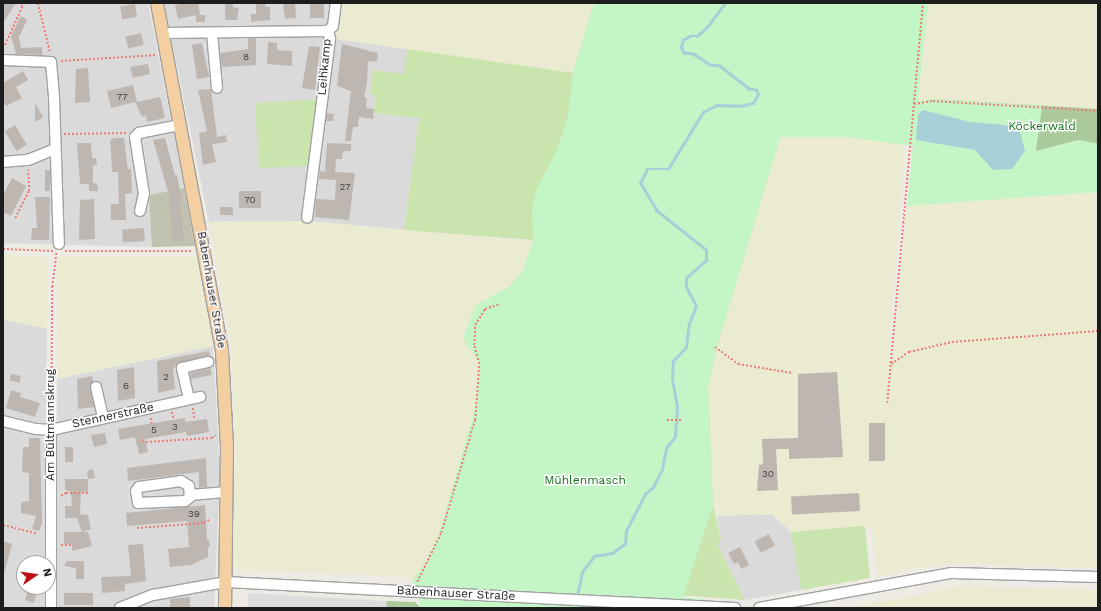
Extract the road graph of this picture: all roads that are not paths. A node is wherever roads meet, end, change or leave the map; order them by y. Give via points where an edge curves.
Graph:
1 (157, 3) edge
2 (336, 3) edge
3 (328, 31) junction
4 (162, 33) junction
5 (212, 33) junction
6 (3, 60) edge
7 (217, 88) dead end
8 (180, 122) junction
9 (55, 149) junction
10 (3, 162) edge
11 (140, 211) dead end
12 (307, 218) dead end
13 (57, 247) road end
14 (208, 362) dead end
15 (96, 387) dead end
16 (103, 418) junction
17 (3, 421) edge
18 (51, 430) junction
19 (227, 492) junction
20 (190, 495) junction
21 (1098, 577) edge
22 (225, 582) junction
23 (51, 608) edge
24 (120, 608) edge
25 (224, 608) edge
26 (712, 608) edge
27 (735, 608) edge
28 (759, 608) edge

1 - 4 main road, Babenhauser Straße
2 - 3 street via 333,26
3 - 5 street, Leihkamp
3 - 12 street, Leihkamp via 330,39
4 - 5 street, Leihkamp
4 - 8 main road, Babenhauser Straße
5 - 7 street
6 - 9 street via 51,62
8 - 11 street via 175,126 139,133 135,137 144,194
8 - 19 main road, Babenhauser Straße via 222,351
9 - 10 street via 28,160
9 - 13 street
14 - 16 street, Stennerstraße via 182,368 194,398
15 - 16 street
16 - 18 street, Stennerstraße
17 - 18 street, Stennerstraße
18 - 23 street, Am Bültmannskrug
19 - 20 street
19 - 22 main road, Babenhauser Straße
20 - 20 street via 189,486 184,482 143,485 136,491 138,504 143,505 185,501
21 - 28 street via 952,573
22 - 24 street, Babenhauser Straße via 153,595
22 - 25 main road
22 - 26 street, Babenhauser Straße
26 - 27 street, Babenhauser Straße

